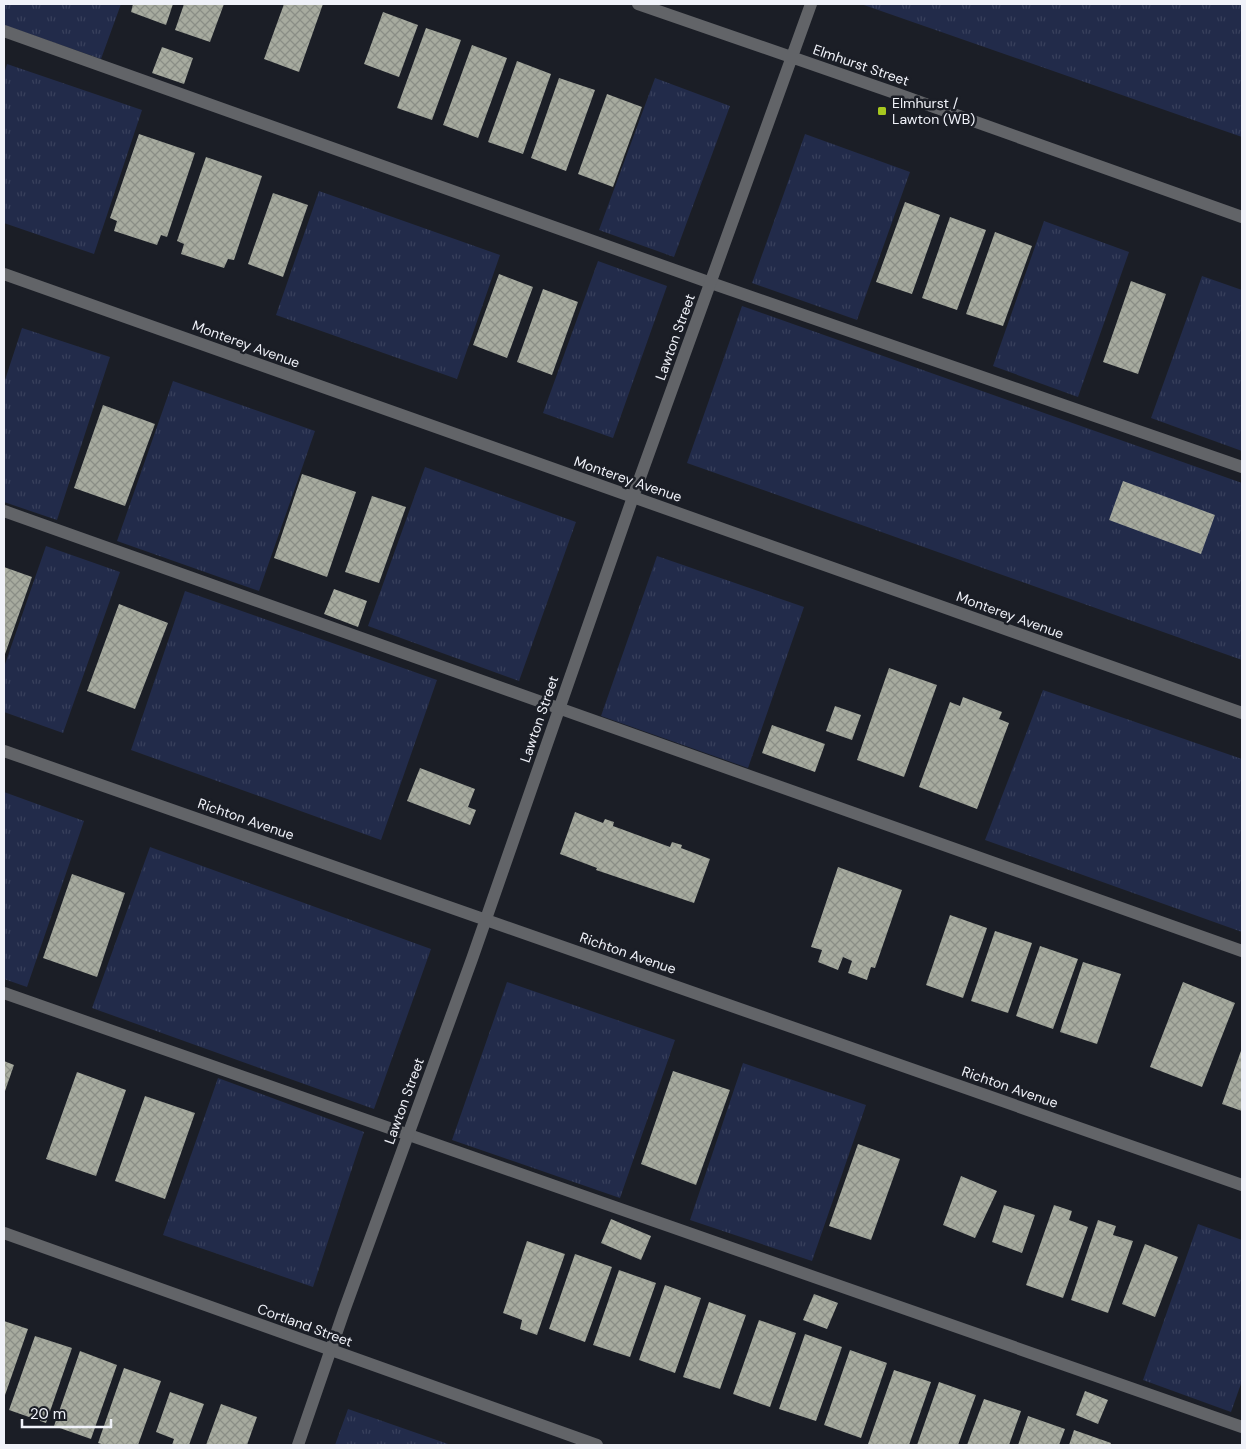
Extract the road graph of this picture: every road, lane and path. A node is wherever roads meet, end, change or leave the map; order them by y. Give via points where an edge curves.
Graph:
1 (638, 4) edge
2 (811, 4) edge
3 (4, 31) edge
4 (792, 57) junction
5 (1242, 217) edge
6 (4, 274) edge
7 (711, 283) junction
8 (1242, 467) edge
9 (632, 497) junction
10 (4, 511) edge
11 (559, 708) junction
12 (1242, 713) edge
13 (4, 751) edge
14 (486, 918) junction
15 (1242, 951) edge
16 (4, 993) edge
17 (407, 1135) junction
18 (1242, 1185) edge
19 (4, 1233) edge
20 (330, 1350) junction
21 (1242, 1427) edge
22 (298, 1445) edge
23 (597, 1445) edge

1 - 4 street, Elmhurst Street
2 - 4 street, Lawton Street
3 - 7 street
4 - 5 street, Elmhurst Street
4 - 7 street, Lawton Street
6 - 9 street, Monterey Avenue
7 - 8 street
7 - 9 street, Lawton Street
9 - 11 street, Lawton Street
9 - 12 street, Monterey Avenue
10 - 11 street
11 - 14 street, Lawton Street
11 - 15 street
13 - 14 street, Richton Avenue
14 - 17 street, Lawton Street
14 - 18 street, Richton Avenue
16 - 17 street
17 - 20 street, Lawton Street
17 - 21 street
19 - 20 street, Cortland Street
20 - 22 street, Lawton Street
20 - 23 street, Cortland Street

